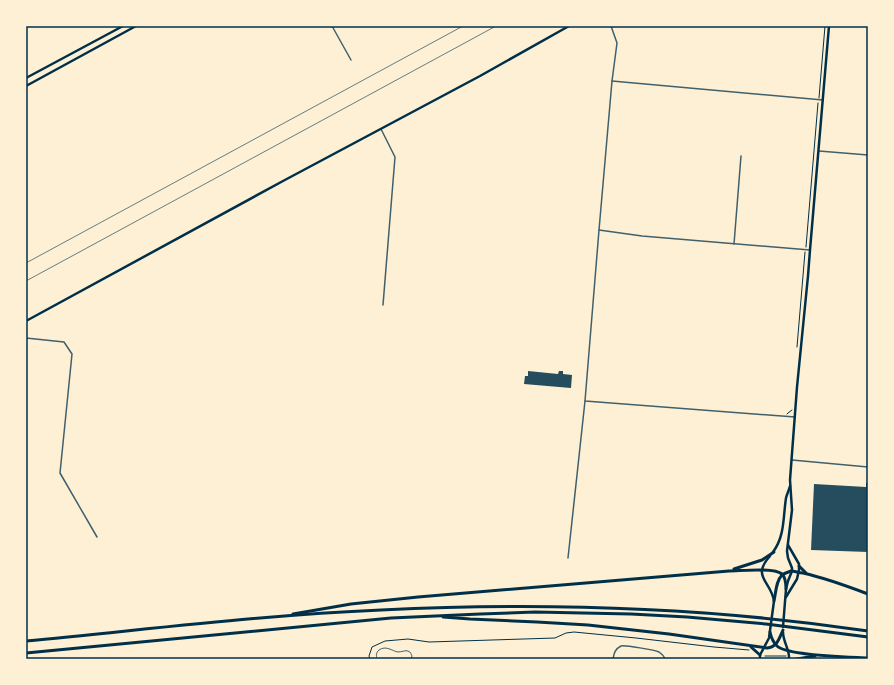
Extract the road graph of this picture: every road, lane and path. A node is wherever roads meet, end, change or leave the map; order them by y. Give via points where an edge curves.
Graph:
1 (123, 26) edge
2 (136, 26) edge
3 (332, 26) edge
4 (569, 26) edge
5 (611, 26) edge
6 (825, 26) edge
7 (829, 26) edge
8 (351, 60) dead end
9 (26, 78) edge
10 (612, 81) junction
11 (26, 86) edge
12 (819, 100) junction
13 (823, 100) junction
14 (382, 129) junction
15 (819, 151) junction
16 (868, 155) edge
17 (742, 156) dead end
18 (599, 230) junction
19 (734, 244) junction
20 (806, 250) junction
21 (810, 250) junction
22 (383, 305) dead end
23 (26, 321) edge
24 (26, 338) edge
25 (797, 348) dead end
26 (585, 400) junction
27 (792, 407) dead end
28 (787, 417) junction
29 (795, 417) junction
30 (792, 460) junction
31 (868, 467) edge
32 (790, 484) junction
33 (97, 537) dead end
34 (788, 544) junction
35 (774, 552) junction
36 (568, 558) dead end
37 (799, 566) junction
38 (762, 570) junction
39 (729, 571) junction
40 (792, 571) junction
41 (799, 573) junction
42 (783, 575) junction
43 (810, 575) junction
44 (786, 589) junction
45 (868, 594) edge
46 (785, 600) junction
47 (774, 601) junction
48 (278, 616) junction
49 (432, 616) junction
50 (782, 630) junction
51 (868, 631) edge
52 (770, 632) junction
53 (868, 637) edge
54 (26, 641) edge
55 (776, 644) junction
56 (748, 645) junction
57 (764, 648) junction
58 (788, 650) junction
59 (751, 651) dead end
60 (26, 653) edge
61 (765, 656) dead end
62 (786, 656) dead end
63 (819, 656) junction
64 (760, 657) edge
65 (868, 658) edge
66 (370, 659) edge
67 (377, 659) edge
68 (411, 659) edge
69 (613, 659) edge
70 (665, 659) edge
71 (789, 659) edge
72 (797, 659) edge

1 - 9 main road
2 - 11 main road
3 - 8 street
4 - 14 main road
5 - 10 street via 617,42
6 - 12 path
7 - 13 main road
10 - 12 street
10 - 18 street
12 - 13 street
12 - 20 path
13 - 15 main road
14 - 22 street via 395,157
14 - 23 main road
15 - 16 street
15 - 21 main road
17 - 19 street
18 - 19 street
18 - 26 street
19 - 20 street
20 - 21 street
20 - 25 path
21 - 29 main road
24 - 33 street via 64,342 72,354 60,473
26 - 28 street
26 - 36 street
27 - 28 path
28 - 29 street
29 - 30 main road
30 - 31 street
30 - 32 main road
32 - 34 main road via 792,510
32 - 35 main road via 782,533
34 - 37 main road
34 - 40 main road via 787,555
35 - 38 main road via 766,560
35 - 39 highway via 762,560
37 - 41 main road
37 - 43 highway
38 - 39 highway
38 - 42 highway via 774,570
38 - 47 main road
39 - 48 highway via 385,600
40 - 41 highway
40 - 42 highway
40 - 44 main road
41 - 43 highway
41 - 46 main road
42 - 44 highway
42 - 47 highway via 778,582
43 - 45 highway
44 - 46 main road
46 - 50 main road
47 - 52 main road
48 - 51 highway via 432,607 654,609 766,618
48 - 54 highway
49 - 53 highway via 535,612 631,614 790,626
49 - 56 highway via 588,625
49 - 60 highway
50 - 55 highway
50 - 58 main road
52 - 55 highway
52 - 57 main road
55 - 57 highway
55 - 58 highway
56 - 57 highway
56 - 64 highway
57 - 64 main road
58 - 63 highway
58 - 71 main road
59 - 66 path via 574,632 555,638 385,641 372,647
61 - 62 path
63 - 65 highway
63 - 72 highway
67 - 68 lane via 377,652 383,648 399,652 408,651
69 - 70 street via 614,652 624,646 660,652

